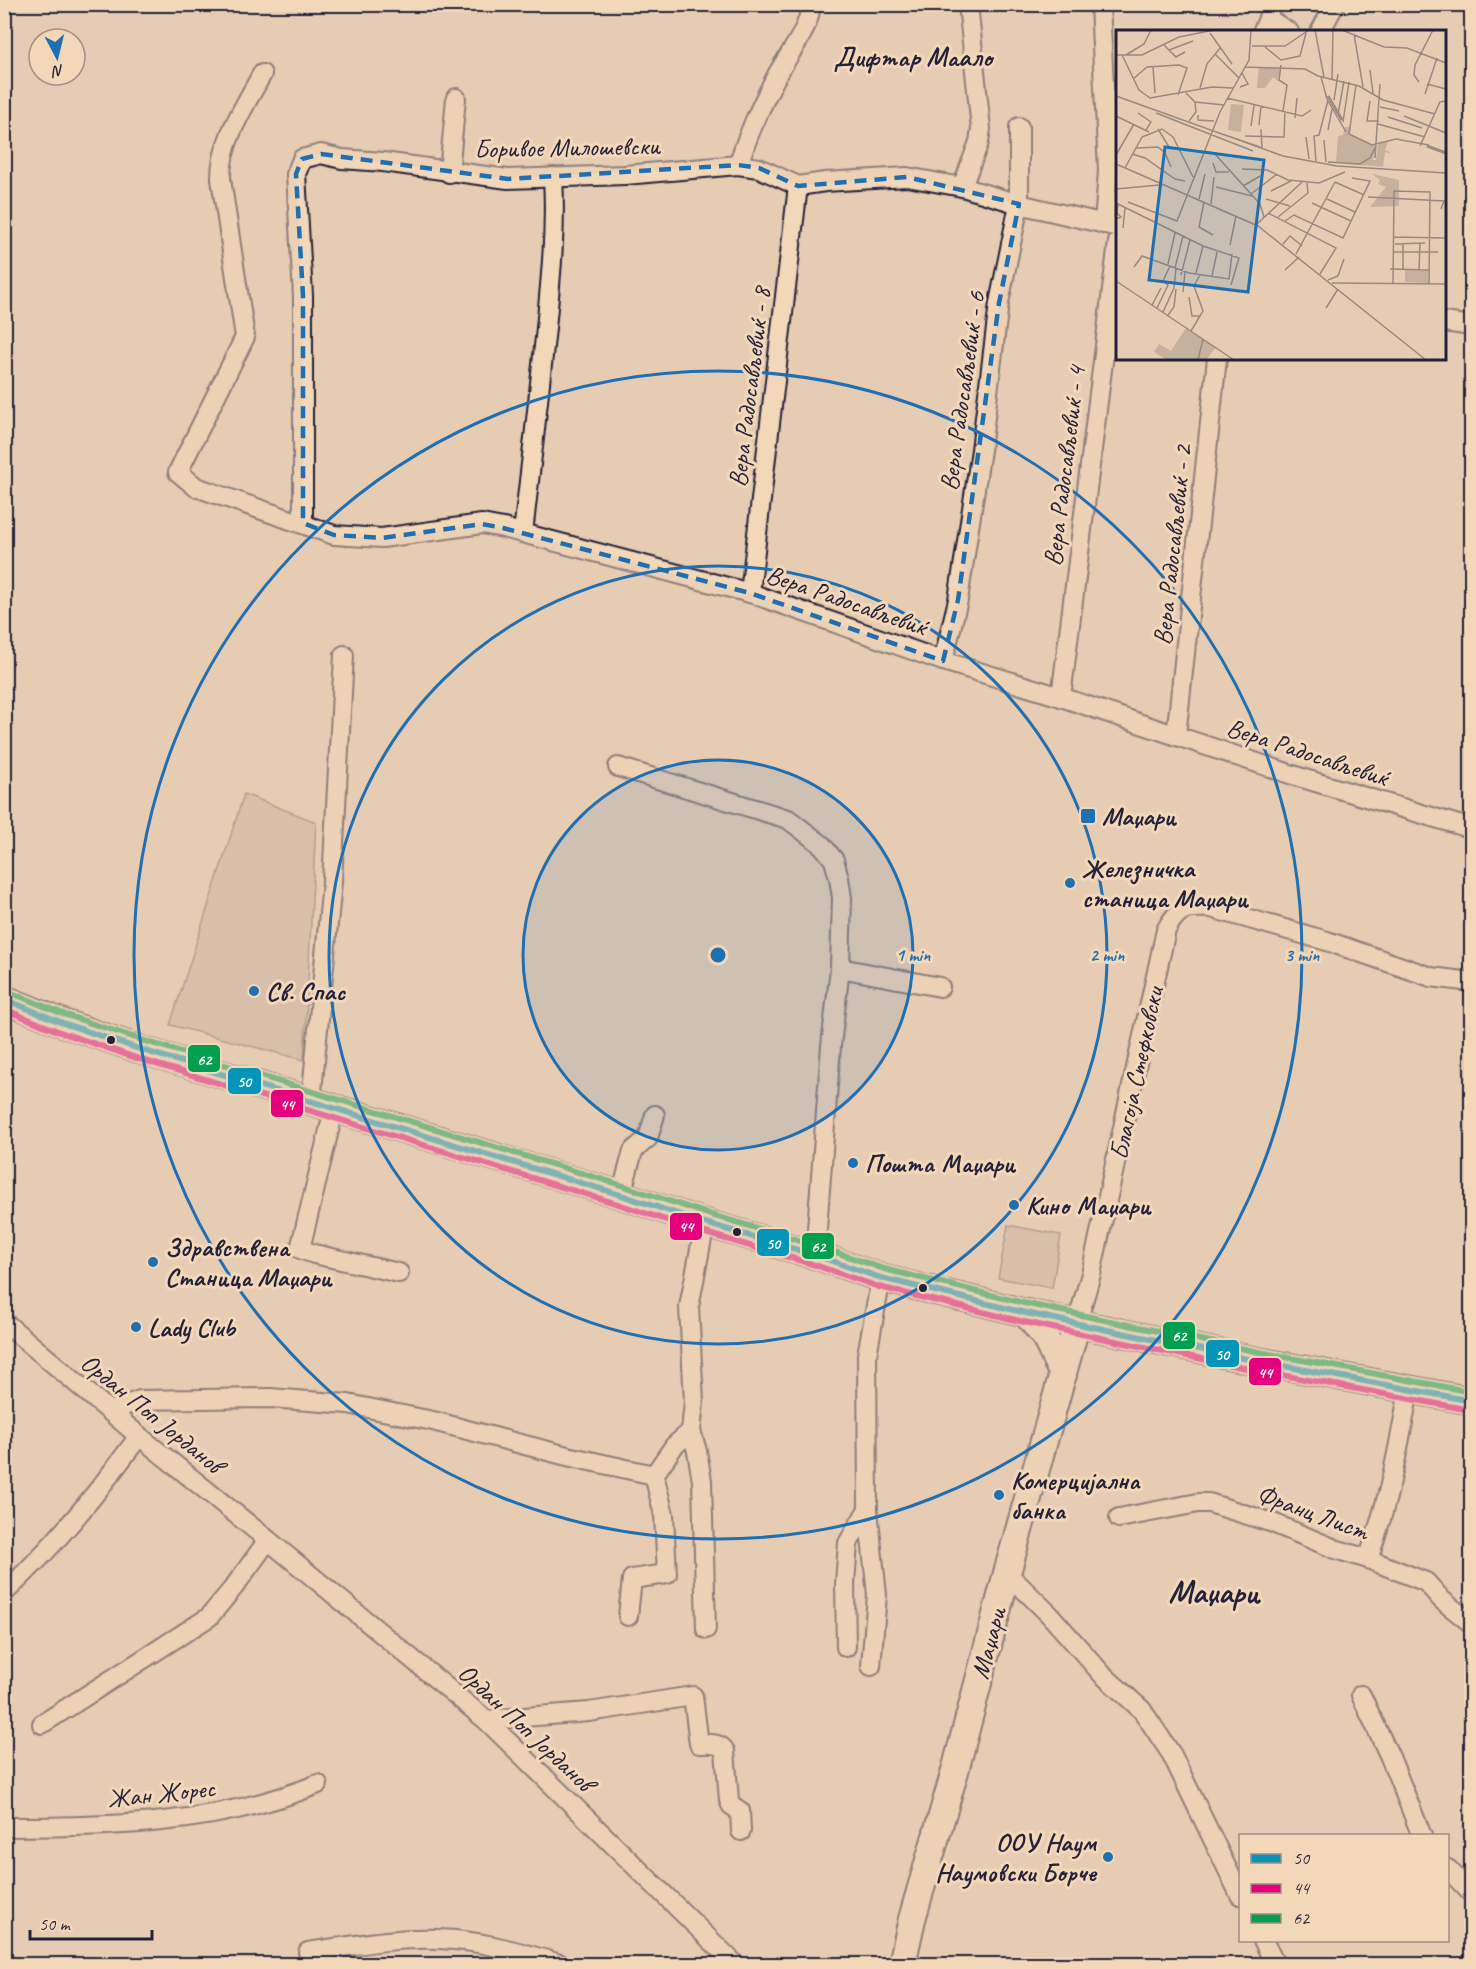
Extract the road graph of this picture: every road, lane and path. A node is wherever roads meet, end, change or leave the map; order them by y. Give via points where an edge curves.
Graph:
1 (811, 4) edge
2 (968, 4) edge
3 (1100, 4) edge
4 (1335, 4) edge
5 (1267, 18) edge
6 (1286, 30) edge
7 (1321, 30) edge
8 (262, 74) dead end
9 (1111, 77) edge
10 (456, 98) dead end
11 (1019, 127) dead end
12 (738, 165) junction
13 (449, 173) junction
14 (553, 177) junction
15 (798, 186) junction
16 (962, 187) junction
17 (1019, 204) junction
18 (1111, 225) edge
19 (1116, 258) edge
20 (1446, 322) edge
21 (1472, 326) edge
22 (1217, 360) edge
23 (303, 523) junction
24 (523, 533) junction
25 (750, 593) junction
26 (344, 655) dead end
27 (943, 660) junction
28 (1061, 697) junction
29 (1176, 736) junction
30 (618, 767) dead end
31 (1472, 829) edge
32 (840, 968) junction
33 (1472, 982) edge
34 (940, 987) dead end
35 (4, 999) edge
36 (323, 1106) junction
37 (655, 1115) dead end
38 (621, 1196) junction
39 (705, 1223) junction
40 (814, 1254) junction
41 (399, 1273) dead end
42 (881, 1278) junction
43 (1026, 1313) junction
44 (4, 1322) edge
45 (1077, 1323) junction
46 (1118, 1331) junction
47 (1063, 1375) junction
48 (1409, 1389) junction
49 (1472, 1401) edge
50 (111, 1411) junction
51 (691, 1431) junction
52 (139, 1436) junction
53 (654, 1475) junction
54 (868, 1510) junction
55 (1119, 1518) dead end
56 (268, 1540) junction
57 (1368, 1559) junction
58 (1007, 1573) junction
59 (4, 1593) edge
60 (628, 1616) dead end
61 (1472, 1624) edge
62 (706, 1629) dead end
63 (846, 1647) dead end
64 (871, 1666) dead end
65 (1361, 1695) dead end
66 (486, 1720) junction
67 (42, 1724) dead end
68 (318, 1784) dead end
69 (4, 1827) edge
70 (741, 1831) dead end
71 (1421, 1834) edge
72 (1449, 1870) edge
73 (1239, 1893) edge
74 (1472, 1894) edge
75 (1264, 1942) edge
76 (308, 1952) dead end
77 (560, 1965) edge
78 (735, 1965) edge
79 (902, 1965) edge
80 (1275, 1965) edge

1 - 12 street via 807,26 750,127
2 - 16 street via 981,129
3 - 9 street
4 - 7 street
5 - 6 street
8 - 23 street, Вера Радосављевиќ via 226,144 220,164 245,337 178,472 196,487
9 - 18 street
10 - 13 street
11 - 17 street, Вера Радосављевиќ - 6
12 - 14 street, Боривое Милошевски
12 - 15 street, Боривое Милошевски via 759,168
13 - 14 street, Боривое Милошевски via 508,179
13 - 23 street, Боривое Милошевски via 321,154 302,159 298,166 303,296
14 - 24 street via 552,269
15 - 16 street via 908,177
15 - 25 street, Вера Радосављевиќ - 8
16 - 17 street
17 - 18 street
17 - 27 street, Вера Радосављевиќ - 6 via 999,303 957,600
19 - 28 street, Вера Радосављевиќ - 4
20 - 21 street
22 - 29 street, Вера Радосављевиќ - 2
23 - 24 street, Вера Радосављевиќ via 334,535 382,538 482,524
24 - 25 street, Вера Радосављевиќ
25 - 27 street, Вера Радосављевиќ
26 - 36 street
27 - 28 street, Вера Радосављевиќ
28 - 29 street, Вера Радосављевиќ
29 - 31 street, Вера Радосављевиќ
30 - 32 street via 788,819 822,845 834,860 842,898
32 - 34 street
32 - 40 street
33 - 45 street, Благоја Стефковски via 1431,976 1211,908 1191,907 1173,916 1166,930
35 - 36 main road via 111,1040
36 - 38 main road
36 - 41 street via 300,1249
37 - 38 street via 648,1138 633,1151
38 - 39 main road
39 - 40 main road
39 - 51 street via 689,1307 694,1402
40 - 42 main road
42 - 43 main road
42 - 54 street via 867,1355
43 - 45 main road
43 - 47 main road via 1045,1336
44 - 50 street, Ордан Поп Јорданов
45 - 46 main road
45 - 47 main road, Маџари
46 - 47 main road via 1080,1353
46 - 48 main road
47 - 58 main road, Маџари
48 - 49 main road
48 - 57 street via 1396,1463
50 - 52 street, Ордан Поп Јорданов
50 - 53 street via 140,1400 270,1398 348,1404
51 - 53 street via 674,1446
51 - 62 street via 702,1481
52 - 56 street, Ордан Поп Јорданов
52 - 59 street via 37,1563
53 - 60 street via 664,1515 667,1574 632,1579
54 - 63 street via 848,1543
54 - 64 street via 878,1595
55 - 57 street, Франц Лист via 1209,1503
56 - 66 street, Ордан Поп Јорданов
56 - 67 street via 209,1617
57 - 61 street, Франц Лист via 1426,1582
58 - 73 street via 1102,1674 1142,1710 1172,1755
58 - 79 main road, Маџари
65 - 71 street
66 - 70 street via 589,1712 693,1696 699,1744 722,1746 725,1751 729,1800 740,1810
66 - 78 street, Ордан Поп Јорданов
68 - 69 street, Жан Жорес via 237,1810 172,1820 86,1827
72 - 74 street
75 - 80 street
76 - 77 street via 436,1939 475,1942

